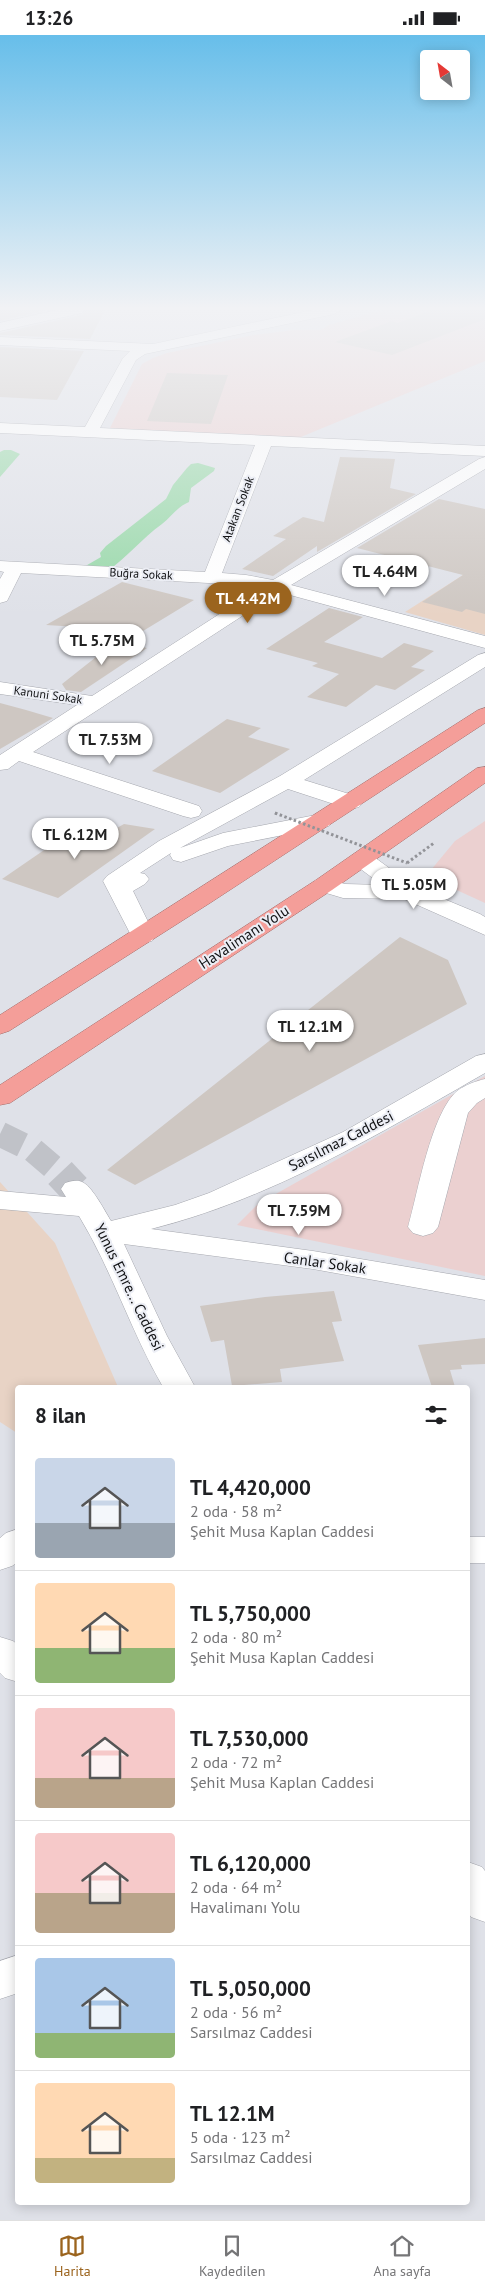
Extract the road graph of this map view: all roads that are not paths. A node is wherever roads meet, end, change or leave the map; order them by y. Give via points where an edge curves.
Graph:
1 (101, 412) edge
2 (0, 428) edge
3 (90, 433) junction
4 (264, 440) junction
5 (485, 451) edge
6 (485, 462) edge
7 (8, 567) edge
8 (212, 577) junction
9 (276, 586) junction
10 (0, 597) edge
11 (485, 642) edge
12 (485, 659) edge
13 (0, 689) edge
14 (96, 703) junction
15 (485, 714) edge
16 (9, 759) edge
17 (485, 773) edge
18 (286, 781) junction
19 (351, 802) junction
20 (191, 811) dead end
21 (321, 821) junction
22 (362, 859) junction
23 (324, 885) junction
24 (120, 889) junction
25 (408, 892) junction
26 (485, 927) edge
27 (143, 935) junction
28 (0, 1026) edge
29 (485, 1062) edge
30 (485, 1087) edge
31 (0, 1097) edge
32 (0, 1200) edge
33 (90, 1209) junction
34 (423, 1227) dead end
35 (485, 1290) edge
36 (178, 1385) edge
37 (15, 1544) edge
38 (470, 1550) edge
39 (485, 1550) edge
40 (0, 1557) edge
41 (0, 1651) edge
42 (15, 1665) edge
43 (470, 1882) edge
44 (485, 1904) edge
45 (15, 1975) edge
46 (0, 1980) edge

1 - 3 street
2 - 3 street
3 - 4 street
4 - 5 street
4 - 8 street, Atakan Sokak
6 - 9 street
7 - 8 street, Buğra Sokak
7 - 10 street
8 - 9 street, Buğra Sokak
9 - 11 street, Buğra Sokak
9 - 14 street
12 - 18 street
13 - 14 street, Kanuni Sokak
14 - 16 street
15 - 19 highway
16 - 20 street
17 - 22 highway, Havalimanı Yolu
18 - 19 street
18 - 24 street via 139,863 115,881
19 - 21 highway
21 - 24 street via 205,845 164,863
21 - 27 highway
22 - 23 highway, Havalimanı Yolu
22 - 25 street
23 - 25 street via 343,891
23 - 31 highway, Havalimanı Yolu
24 - 27 street
25 - 26 street
27 - 28 highway
29 - 33 street, Sarsılmaz Caddesi via 353,1138 184,1212
30 - 34 street via 467,1097 455,1112
32 - 33 street, Canlar Sokak
33 - 35 street, Canlar Sokak via 313,1261
33 - 36 street, Yunus Emre... Caddesi
37 - 40 street
38 - 39 street
41 - 42 street
43 - 44 street
45 - 46 street

